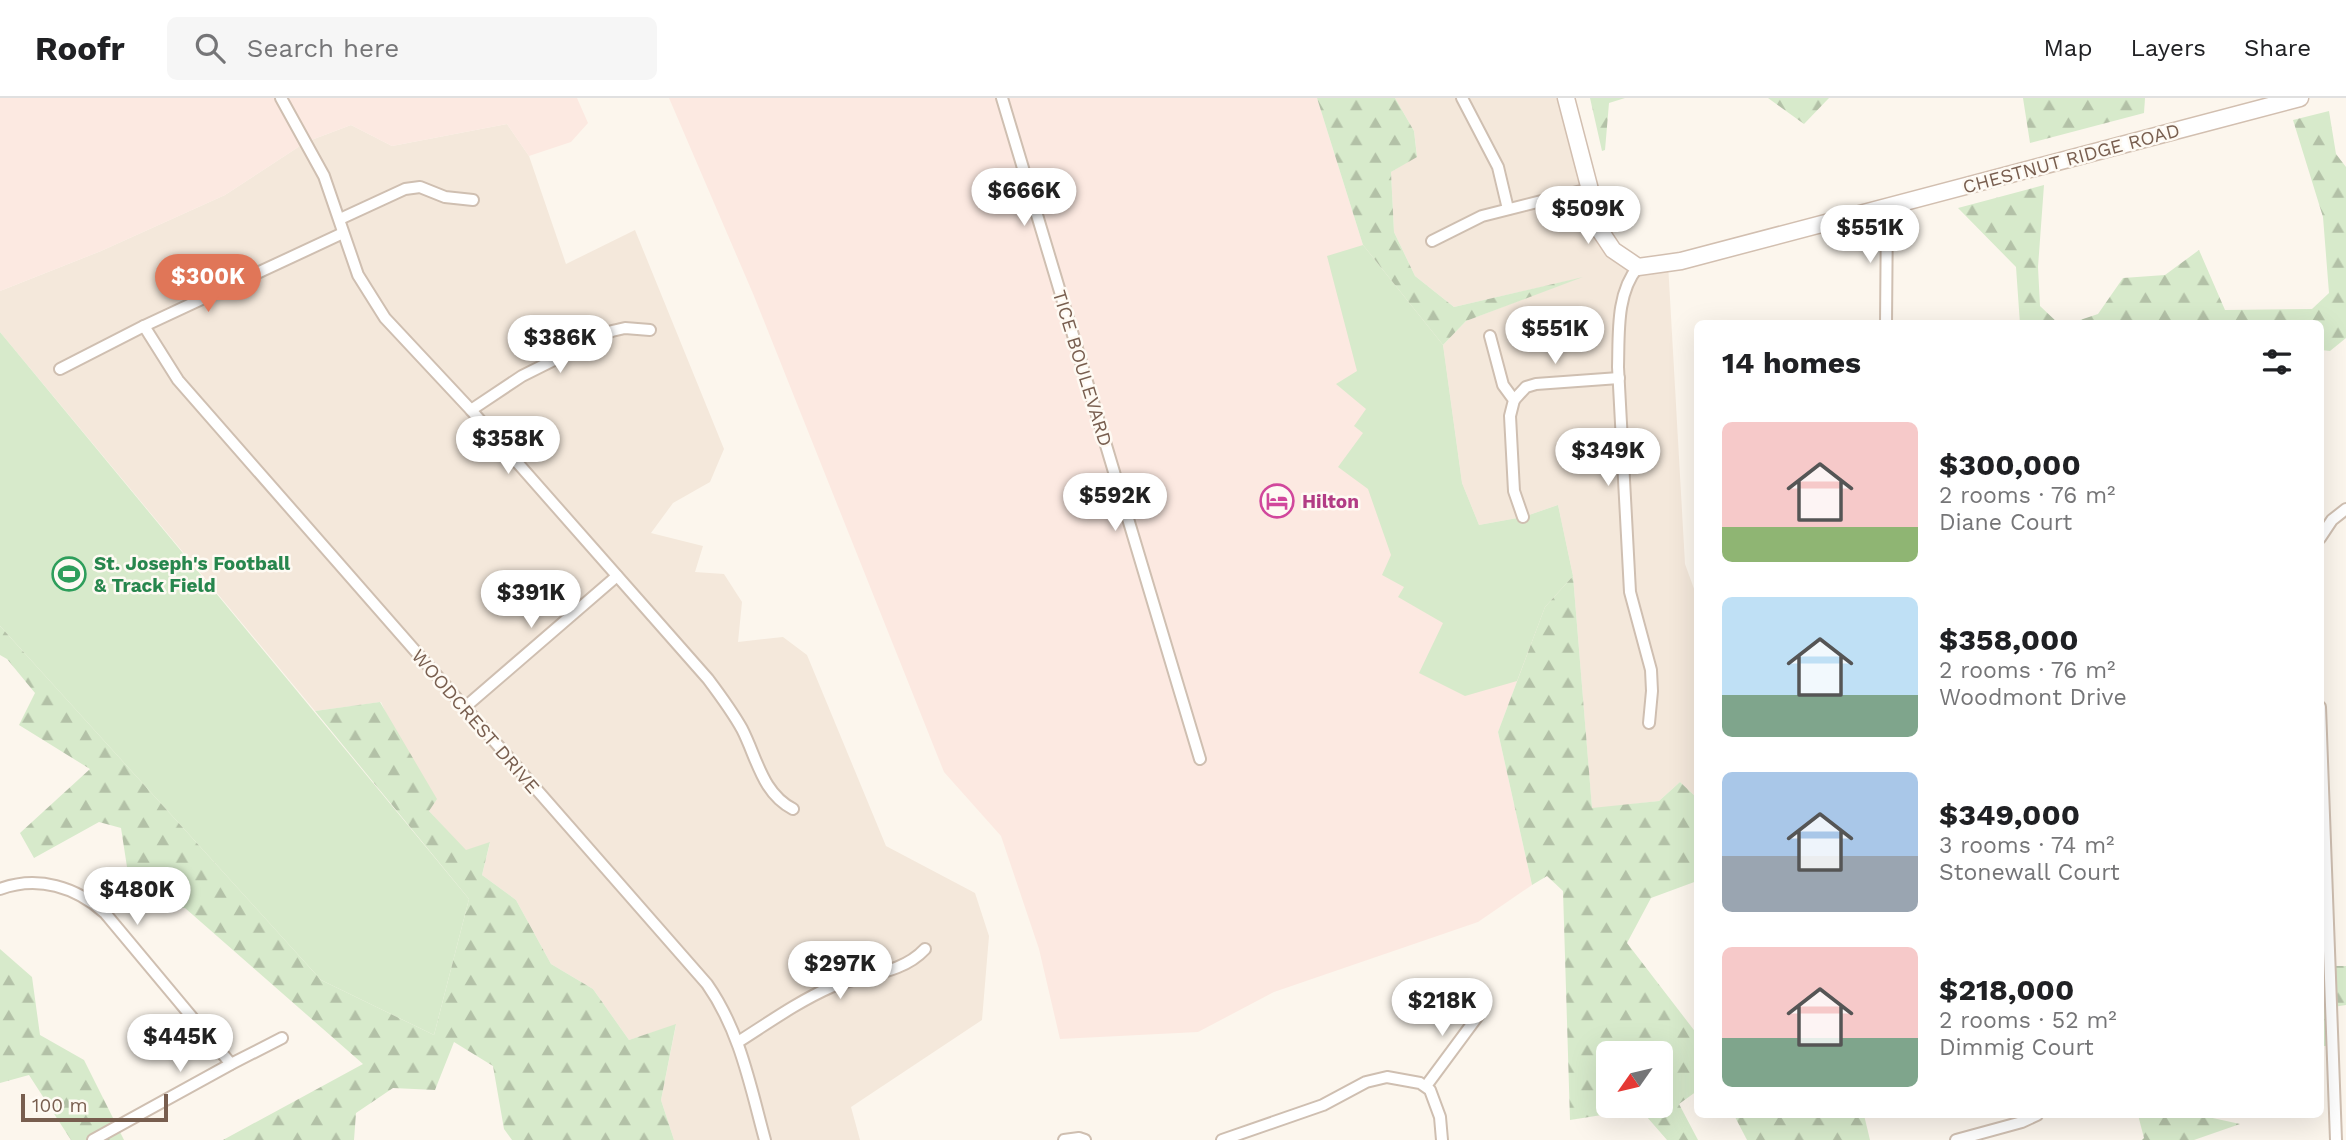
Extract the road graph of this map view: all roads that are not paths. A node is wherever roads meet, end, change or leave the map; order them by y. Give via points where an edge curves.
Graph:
1 (281, 98) edge
2 (1002, 98) edge
3 (1462, 98) edge
4 (1566, 98) edge
5 (2301, 98) edge
6 (1589, 188) junction
7 (473, 200) dead end
8 (1887, 206) junction
9 (1508, 209) junction
10 (340, 219) junction
11 (343, 233) junction
12 (1432, 241) dead end
13 (1638, 267) junction
14 (1885, 320) edge
15 (144, 326) junction
16 (650, 330) dead end
17 (1489, 336) dead end
18 (60, 369) dead end
19 (1619, 378) junction
20 (1514, 400) junction
21 (471, 410) junction
22 (2346, 509) edge
23 (1523, 517) dead end
24 (2324, 532) edge
25 (617, 576) junction
26 (464, 708) junction
27 (1648, 723) dead end
28 (1200, 758) dead end
29 (793, 809) dead end
30 (0, 889) edge
31 (2324, 906) edge
32 (925, 949) dead end
33 (2326, 1005) edge
34 (1483, 1009) dead end
35 (282, 1038) dead end
36 (738, 1042) junction
37 (230, 1063) junction
38 (1426, 1086) junction
39 (2031, 1118) edge
40 (93, 1140) edge
41 (765, 1140) edge
42 (1064, 1140) edge
43 (1085, 1140) edge
44 (1222, 1140) edge
45 (1442, 1140) edge
46 (1956, 1140) edge
47 (2336, 1140) edge

1 - 10 street via 324,176
2 - 28 street, TICE BOULEVARD
3 - 9 street via 1498,167
4 - 6 main road
5 - 8 main road, CHESTNUT RIDGE ROAD
6 - 9 street
6 - 13 main road via 1608,244
7 - 10 street via 445,197 420,187 405,189
8 - 13 main road, CHESTNUT RIDGE ROAD via 1681,261
8 - 14 street
9 - 12 street via 1471,220
10 - 11 street
11 - 15 street
11 - 21 street via 358,275 385,318
13 - 19 street via 1627,283 1621,311
15 - 18 street
15 - 26 street, WOODCREST DRIVE via 178,380
16 - 21 street via 612,331 522,376
17 - 20 street via 1503,386
19 - 20 street via 1535,384
19 - 27 street via 1630,592 1651,670
20 - 23 street via 1510,416 1514,491
21 - 25 street
22 - 24 street
25 - 26 street
25 - 29 street via 725,701 767,786
26 - 36 street, WOODCREST DRIVE via 707,984
30 - 37 street via 48,884 95,904
31 - 33 street
32 - 36 street via 902,966 818,993
33 - 47 street
34 - 38 street
35 - 37 street
36 - 41 street, WOODCREST DRIVE
37 - 40 street
38 - 44 street via 1397,1077 1377,1078 1323,1105
38 - 45 street via 1436,1102
39 - 46 street
42 - 43 street

